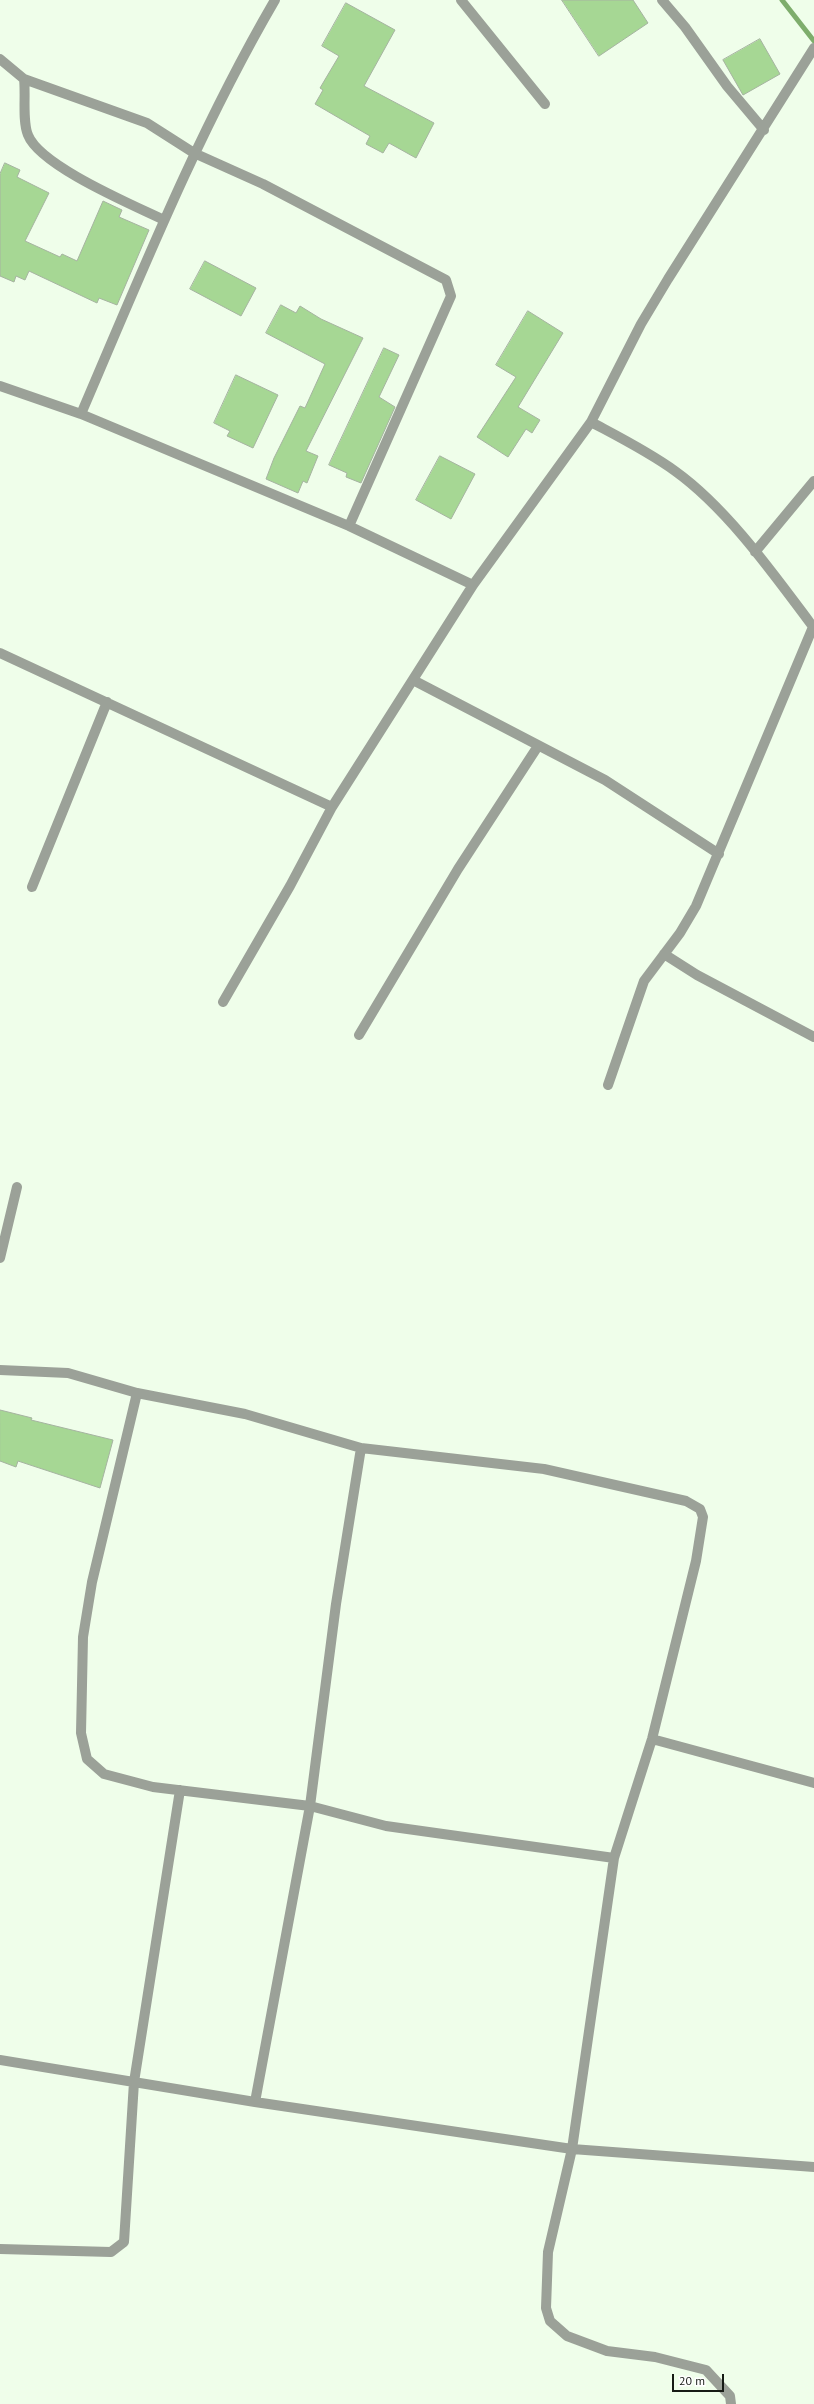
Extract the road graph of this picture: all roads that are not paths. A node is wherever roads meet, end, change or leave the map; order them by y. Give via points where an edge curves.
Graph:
1 (275, 0) edge
2 (461, 0) edge
3 (662, 0) edge
4 (812, 50) edge
5 (0, 59) edge
6 (24, 79) junction
7 (545, 104) dead end
8 (764, 130) junction
9 (194, 153) junction
10 (164, 220) junction
11 (1, 389) edge
12 (81, 414) junction
13 (590, 422) junction
14 (814, 481) edge
15 (349, 526) junction
16 (755, 552) junction
17 (473, 585) junction
18 (814, 628) edge
19 (0, 653) edge
20 (413, 680) junction
21 (107, 702) junction
22 (538, 746) junction
23 (332, 807) junction
24 (719, 854) junction
25 (32, 887) dead end
26 (664, 954) junction
27 (223, 1002) dead end
28 (359, 1035) dead end
29 (814, 1037) edge
30 (608, 1085) dead end
31 (17, 1187) dead end
32 (0, 1258) edge
33 (0, 1370) edge
34 (138, 1393) junction
35 (361, 1448) junction
36 (652, 1739) junction
37 (814, 1783) edge
38 (180, 1790) junction
39 (310, 1806) junction
40 (614, 1858) junction
41 (0, 2060) edge
42 (134, 2082) junction
43 (255, 2102) junction
44 (572, 2149) junction
45 (814, 2167) edge
46 (0, 2249) edge
47 (731, 2404) edge

1 - 9 street
2 - 7 street
3 - 8 street
4 - 8 street
5 - 6 street
6 - 9 street via 140,120
6 - 10 street via 26,130 30,139 68,173
8 - 13 street via 702,222 641,324
9 - 10 street
9 - 15 street via 263,184 438,274 446,280 450,288 451,296 426,356
10 - 12 street
11 - 12 street
12 - 15 street
13 - 16 street via 675,471 702,494
13 - 17 street
14 - 16 street
15 - 17 street
16 - 18 street
17 - 20 street
18 - 24 street
19 - 21 street
20 - 22 street
20 - 23 street
21 - 23 street
21 - 25 street
22 - 24 street via 605,780
22 - 28 street via 458,869
23 - 27 street
24 - 26 street via 696,906
26 - 29 street via 697,975
26 - 30 street via 644,981
31 - 32 street
33 - 34 street via 68,1372
34 - 35 street via 246,1414
34 - 38 street via 88,1606 83,1637 81,1732 87,1759 104,1774 153,1787
35 - 36 street via 544,1469 686,1501 700,1509 703,1517 696,1561
35 - 39 street via 336,1604
36 - 37 street
36 - 40 street
38 - 39 street
38 - 42 street
39 - 40 street via 386,1826
39 - 43 street
40 - 44 street
41 - 42 street
42 - 43 street
42 - 46 street via 124,2242 111,2252
43 - 44 street
44 - 45 street
44 - 47 street via 548,2252 546,2308 550,2321 567,2336 607,2351 655,2357 706,2370 730,2396

